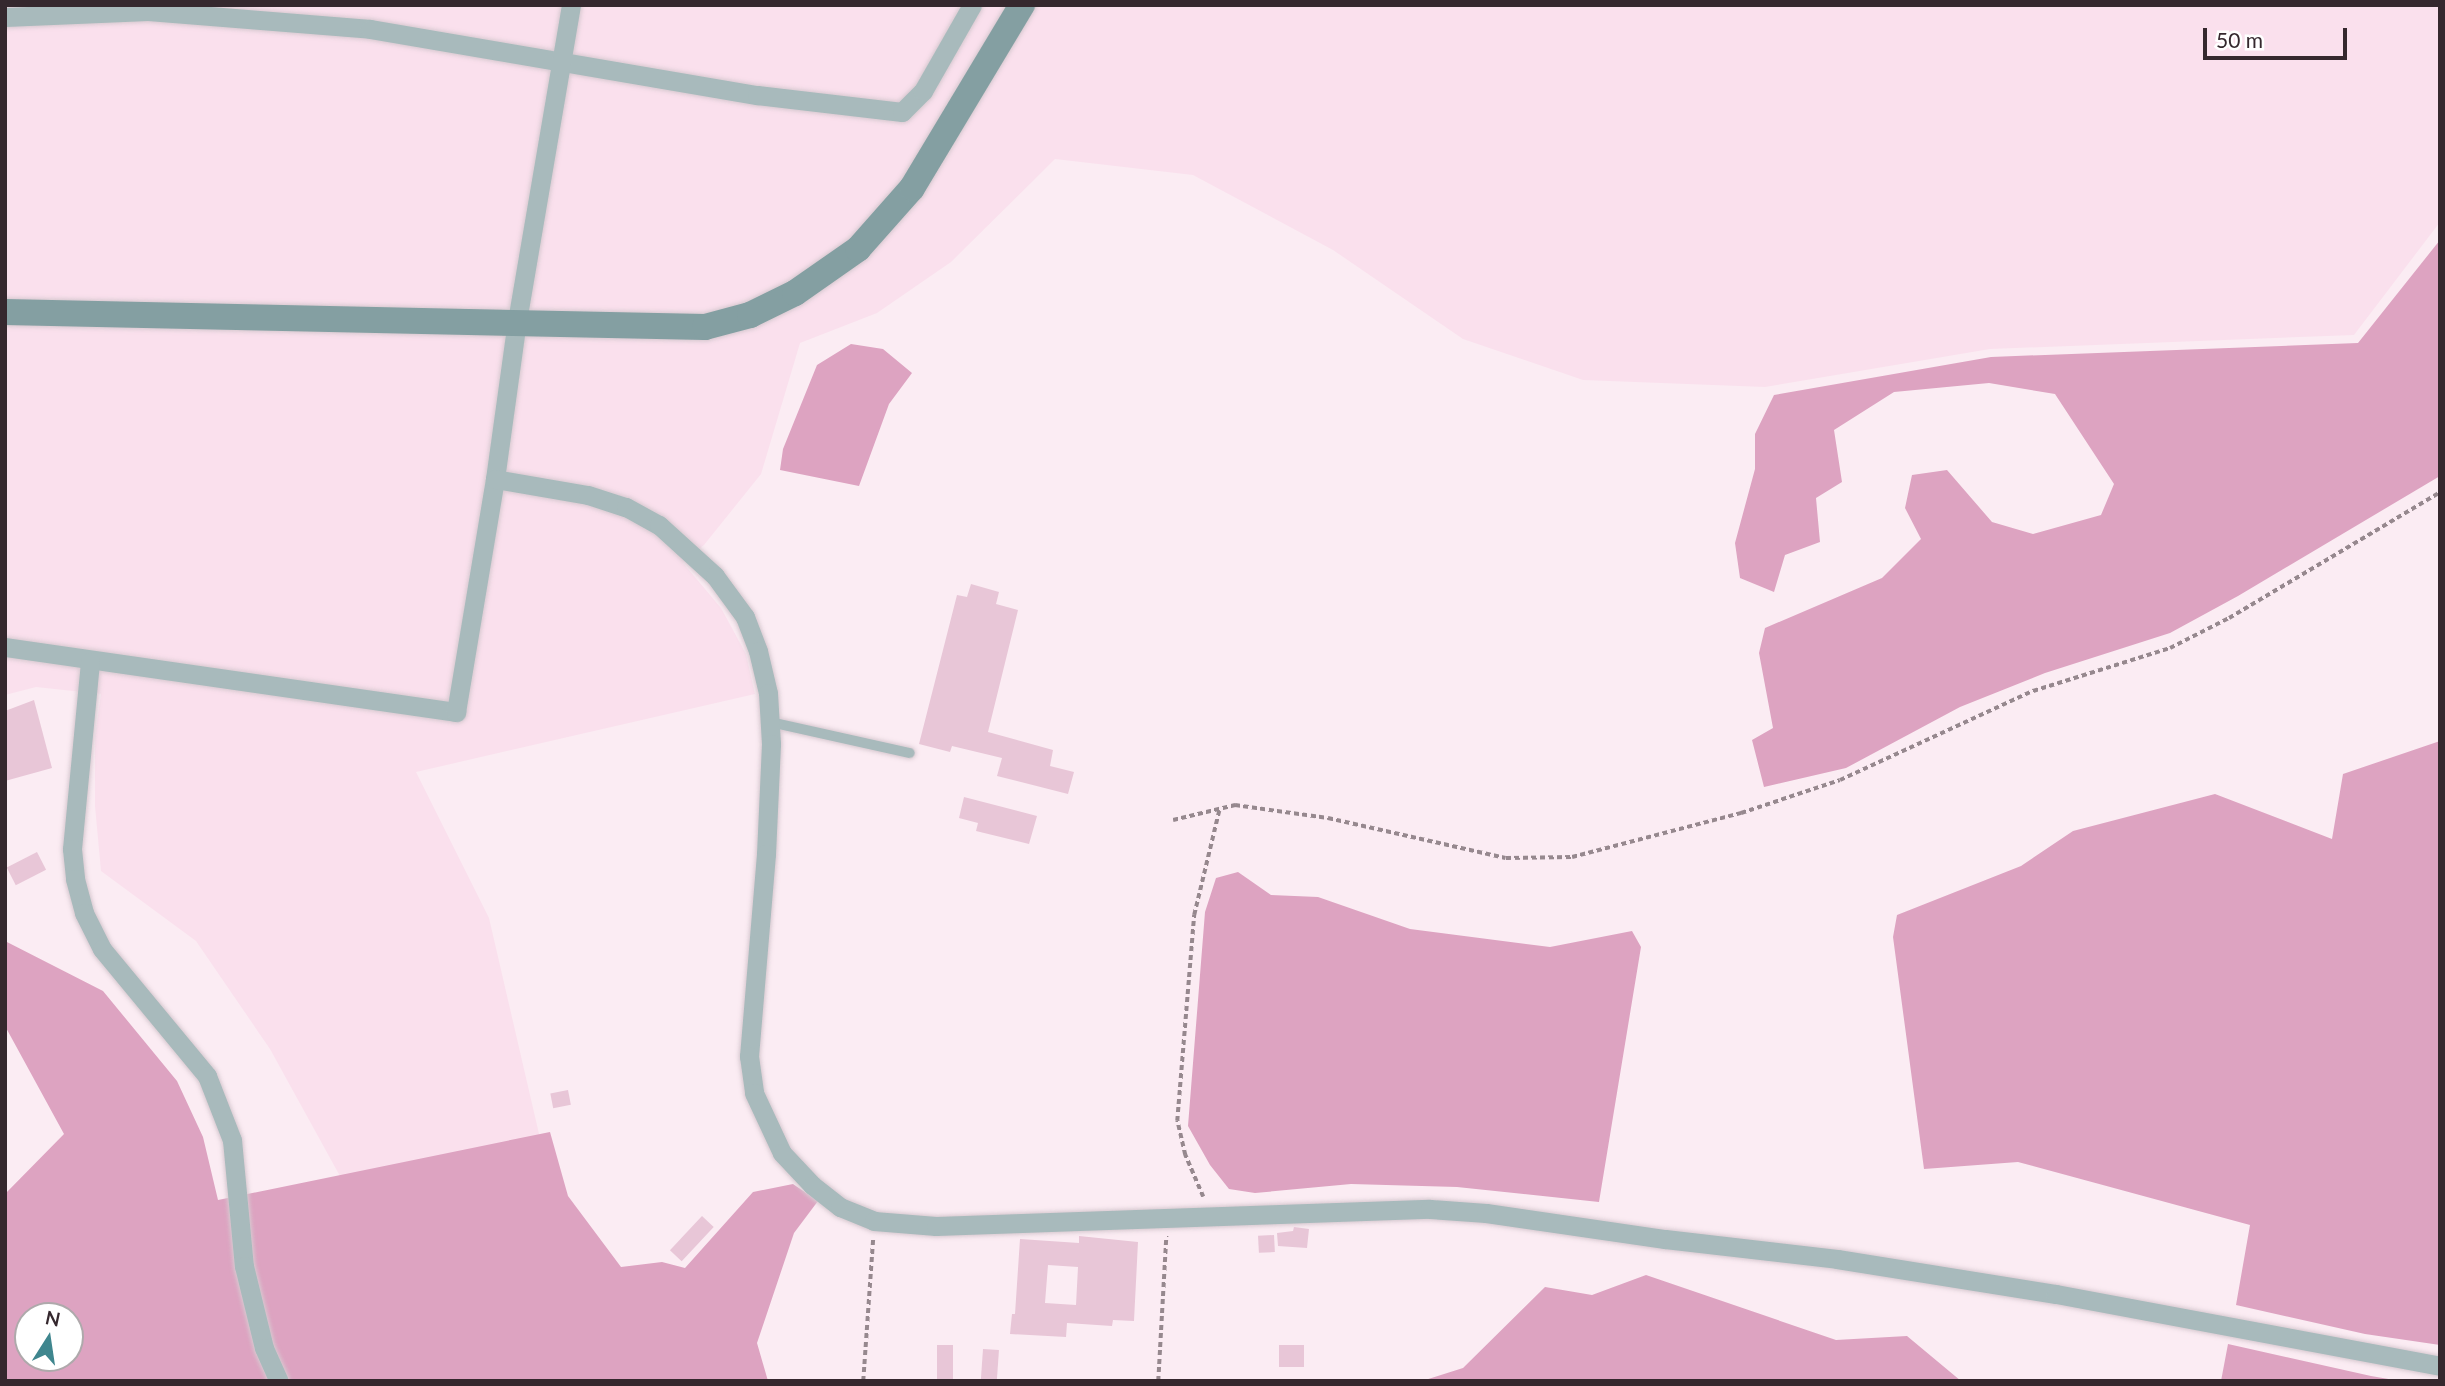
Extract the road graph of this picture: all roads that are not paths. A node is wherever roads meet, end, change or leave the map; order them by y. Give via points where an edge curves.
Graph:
1 (571, 5) edge
2 (972, 5) edge
3 (1022, 5) edge
4 (5, 17) edge
5 (561, 62) junction
6 (5, 313) edge
7 (517, 321) junction
8 (495, 479) junction
9 (5, 647) edge
10 (90, 662) junction
11 (770, 722) junction
12 (910, 752) dead end
13 (2440, 1366) edge
14 (279, 1381) edge

1 - 5 street
2 - 5 street via 923,91 902,112 757,95
3 - 7 street via 912,188 858,249 795,293 750,315 705,327
4 - 5 street via 148,11 370,29
5 - 7 street
6 - 7 street
7 - 8 street
8 - 10 street via 456,712
8 - 11 street via 588,495 659,525 715,576 745,618 758,651
9 - 10 street
10 - 14 street via 72,849 78,891 102,949 207,1076 232,1140 244,1266 264,1348
11 - 12 lane
11 - 13 street via 766,854 749,1056 754,1093 782,1153 812,1185 840,1207 874,1221 936,1226 1430,1209 1837,1259 2056,1294

